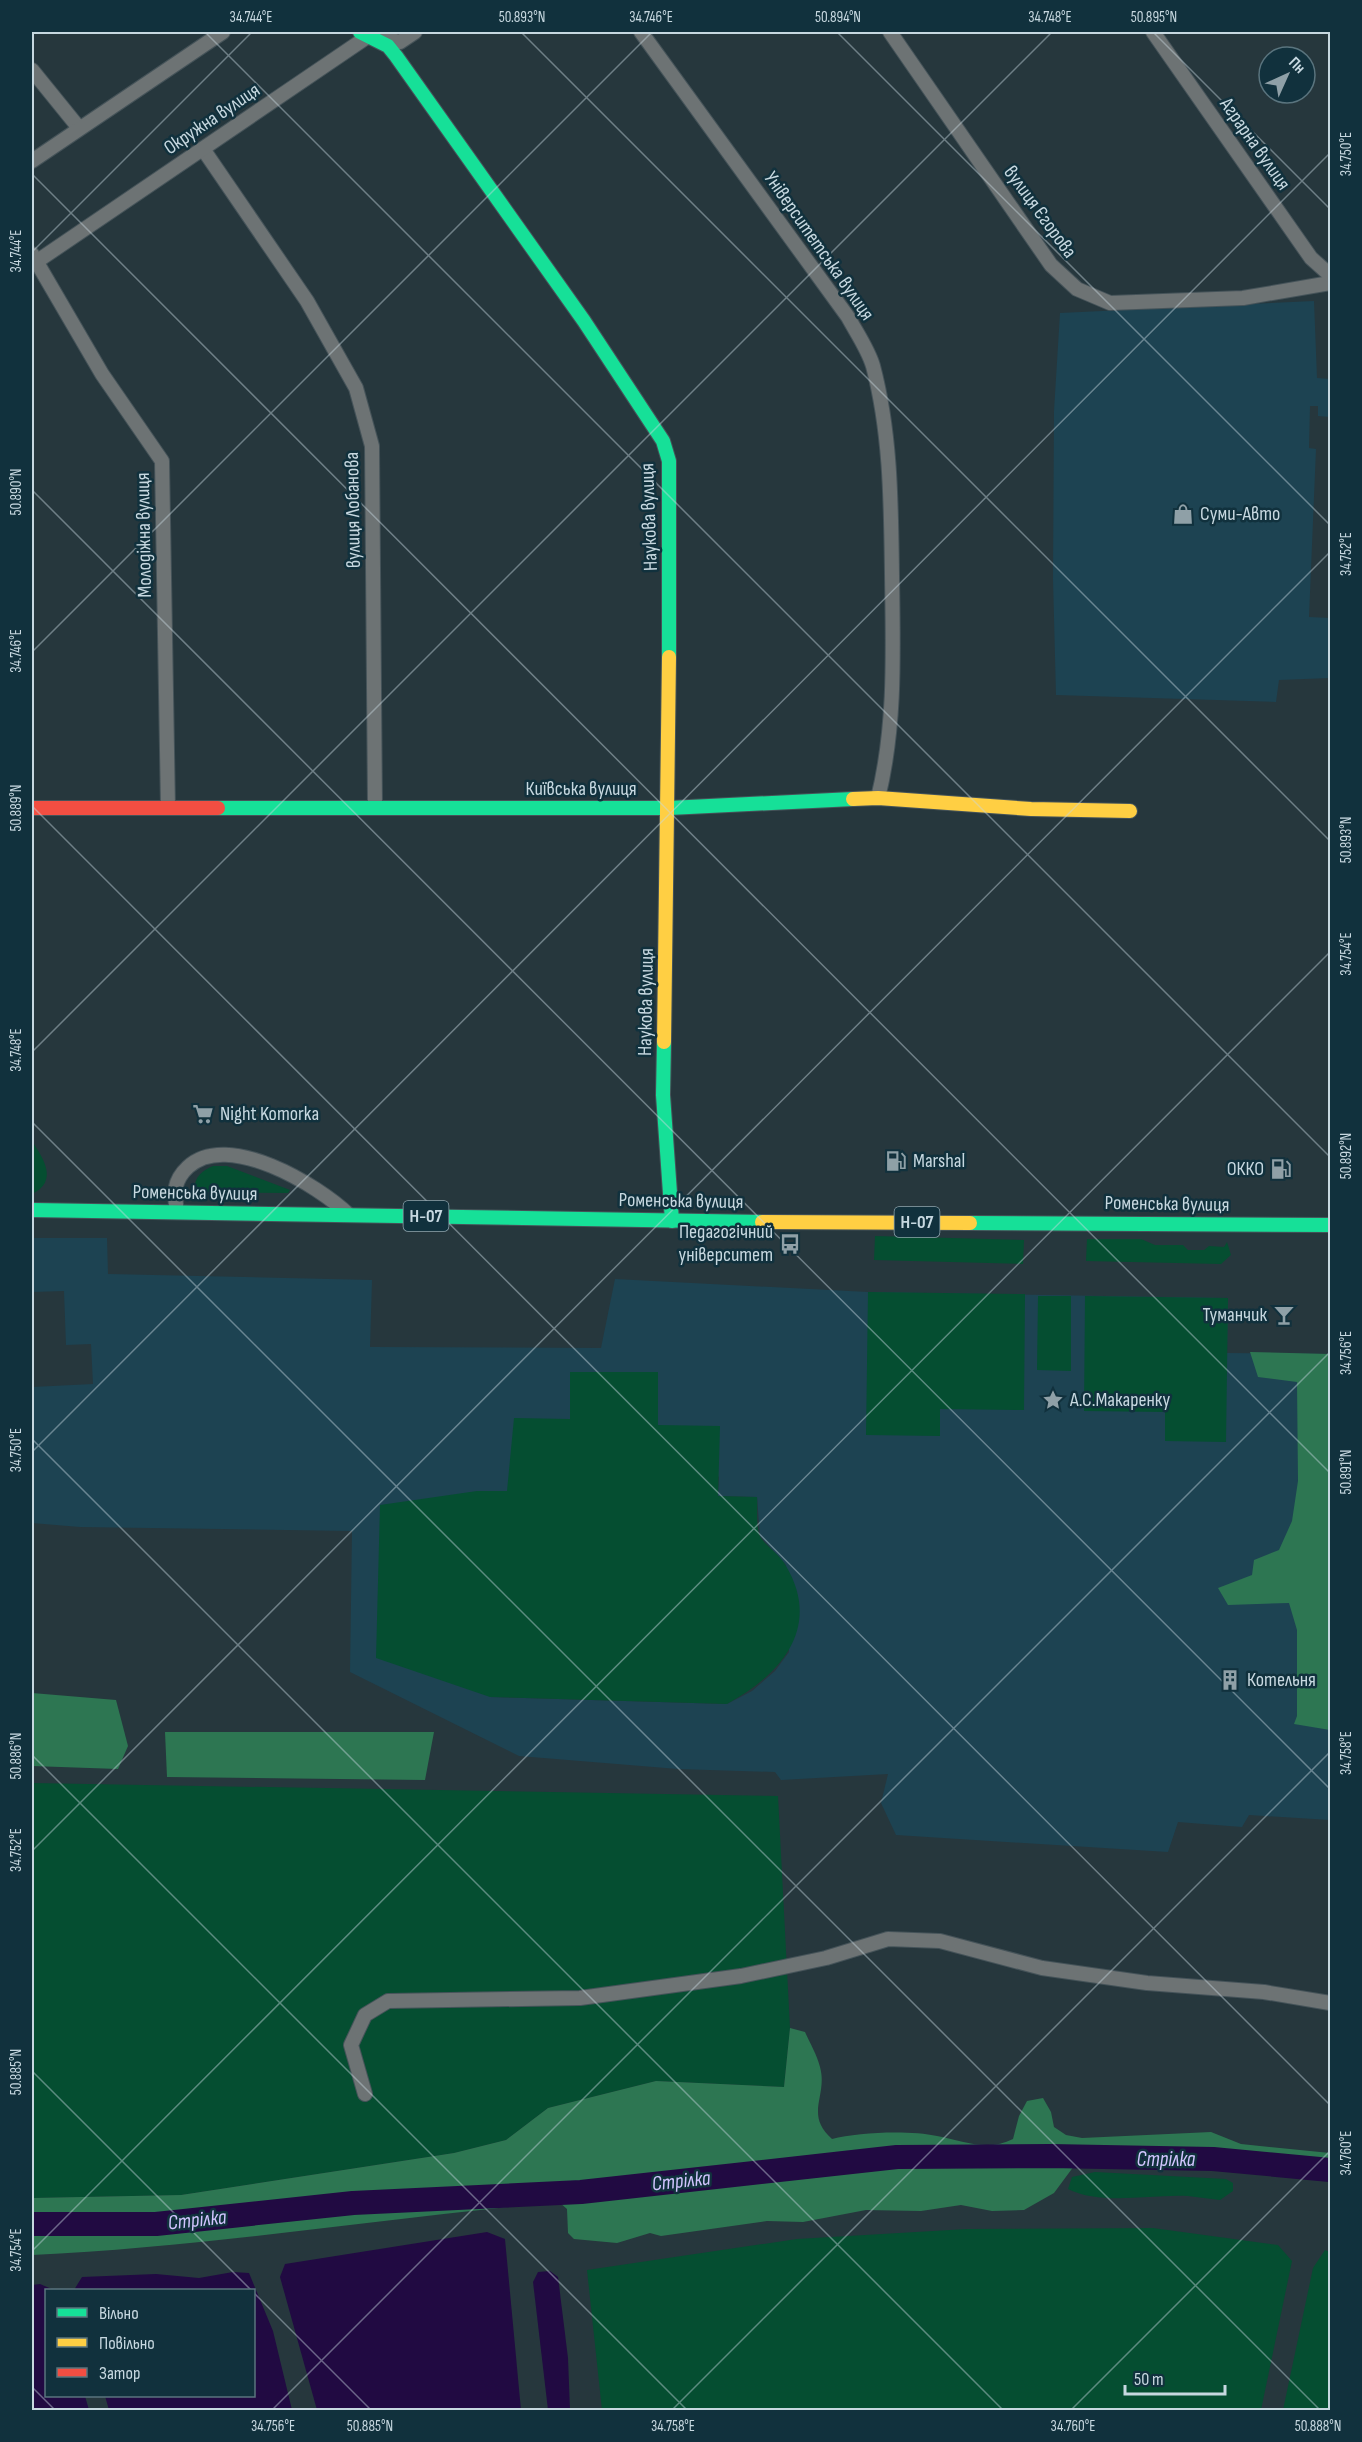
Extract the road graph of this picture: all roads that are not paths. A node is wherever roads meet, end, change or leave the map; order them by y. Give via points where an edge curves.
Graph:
1 (224, 32) edge
2 (415, 32) edge
3 (641, 32) edge
4 (890, 32) edge
5 (1153, 32) edge
6 (365, 33) edge
7 (32, 70) edge
8 (79, 128) junction
9 (203, 149) junction
10 (32, 161) edge
11 (34, 258) edge
12 (1330, 275) edge
13 (1330, 283) edge
14 (878, 798) junction
15 (32, 808) edge
16 (168, 808) junction
17 (375, 808) junction
18 (669, 808) junction
19 (1131, 811) dead end
20 (32, 1210) edge
21 (177, 1212) junction
22 (349, 1215) junction
23 (672, 1221) junction
24 (1330, 1225) edge
25 (1330, 2003) edge
26 (366, 2094) dead end

1 - 8 street
2 - 6 street via 400,42
3 - 14 street, Університетська вулиця via 848,317 872,364 890,473 892,606 892,721
4 - 13 street, вулиця Єгорова via 1051,265 1077,290 1110,303 1243,298
5 - 12 street, Аграрна вулиця via 1311,258
6 - 9 street, Окружна вулиця
6 - 18 street, Наукова вулиця via 388,46 396,56 584,321 663,441 671,486
7 - 8 street
8 - 10 street
9 - 11 street, Окружна вулиця
9 - 17 street, вулиця Лобанова via 312,310 356,388 372,446
11 - 16 street, Молодіжна вулиця via 102,374 162,461
14 - 18 street, Київська вулиця
14 - 19 street, Київська вулиця via 1031,809
15 - 16 street, Київська вулиця
16 - 17 street, Київська вулиця
17 - 18 street, Київська вулиця
18 - 23 street, Наукова вулиця via 663,1095
20 - 21 street, Роменська вулиця / Н-07
21 - 22 street, Роменська вулиця / Н-07
21 - 22 street via 173,1189 182,1173 193,1162 211,1154 258,1161 284,1172 330,1197
22 - 23 street, Роменська вулиця / Н-07
23 - 24 street, Роменська вулиця / Н-07
25 - 26 street via 1042,1968 940,1941 888,1940 741,1976 580,1998 388,2001 365,2015 351,2045

